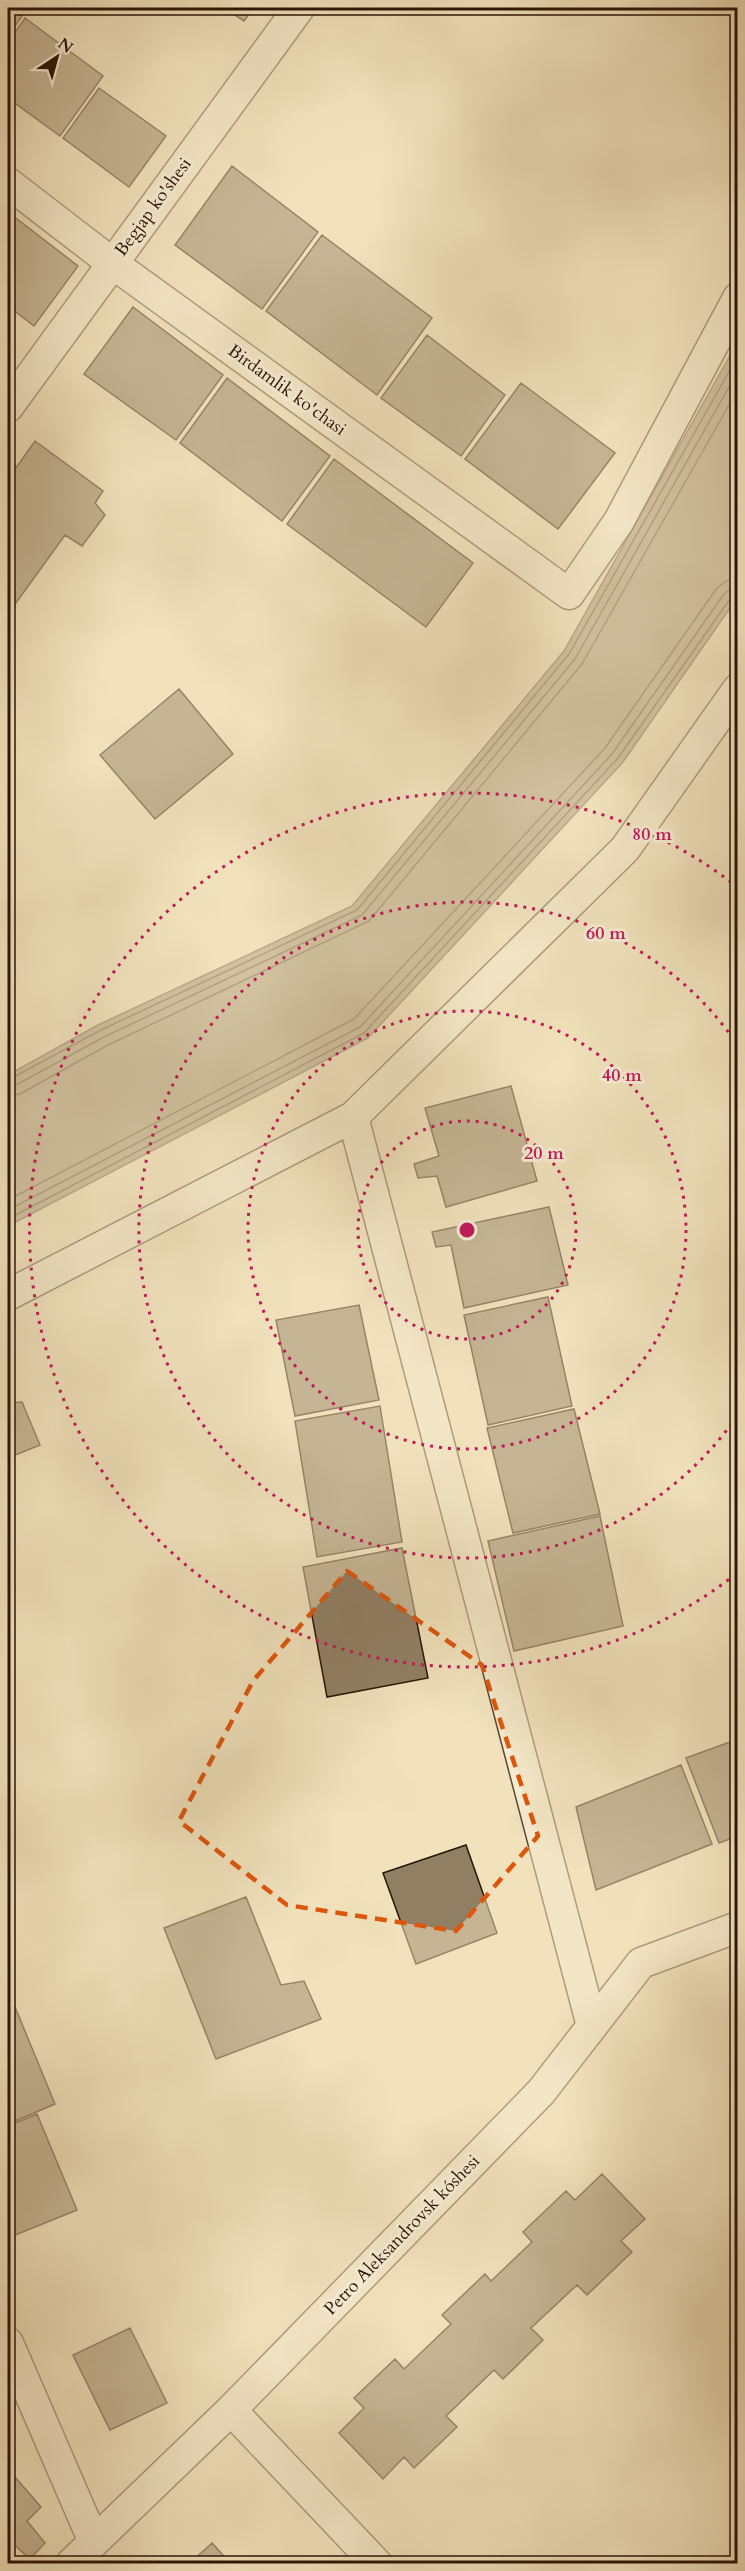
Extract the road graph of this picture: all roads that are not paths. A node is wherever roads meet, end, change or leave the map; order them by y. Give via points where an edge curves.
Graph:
1 (299, 8) edge
2 (8, 183) edge
3 (112, 263) junction
4 (738, 298) edge
5 (8, 407) edge
6 (738, 689) edge
7 (353, 1117) junction
8 (8, 1295) edge
9 (738, 1927) edge
10 (592, 2026) junction
11 (8, 2343) edge
12 (231, 2410) junction
13 (94, 2542) junction
14 (72, 2564) edge
15 (377, 2564) edge

1 - 3 street, Begjap ko'shesi
2 - 3 street, Birdamlik ko'chasi
3 - 4 street, Birdamlik ko'chasi via 569,594 619,521
3 - 5 street, Begjap ko'shesi
6 - 7 street via 625,849
7 - 8 street
7 - 10 street
9 - 10 street, Petro Aleksandrovsk kóshesi via 641,1964
10 - 12 street, Petro Aleksandrovsk kóshesi via 541,2092
11 - 13 street
12 - 13 street, Petro Aleksandrovsk kóshesi
12 - 15 street
13 - 14 street, Petro Aleksandrovsk kóshesi

